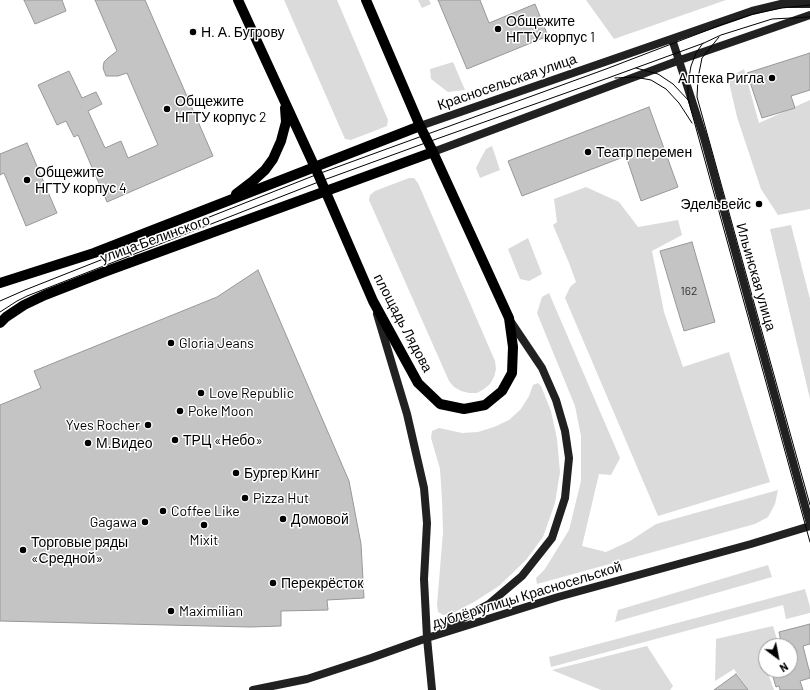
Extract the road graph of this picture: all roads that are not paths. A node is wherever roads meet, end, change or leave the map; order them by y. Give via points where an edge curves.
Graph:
1 (238, 0) edge
2 (366, 0) edge
3 (810, 4) edge
4 (810, 15) edge
5 (672, 39) junction
6 (680, 60) junction
7 (285, 102) junction
8 (420, 126) junction
9 (433, 152) junction
10 (314, 166) junction
11 (326, 192) junction
12 (229, 200) junction
13 (0, 283) edge
14 (373, 301) junction
15 (509, 318) junction
16 (0, 323) edge
17 (810, 525) edge
18 (427, 638) junction
19 (253, 690) edge
20 (432, 690) edge

1 - 7 main road, площадь Лядова
2 - 8 main road, площадь Лядова
3 - 5 main road, Красносельская улица via 781,4 752,11
4 - 6 main road
5 - 6 main road, Ильинская улица
5 - 8 main road, Красносельская улица
6 - 9 main road
6 - 17 main road, Ильинская улица via 704,138
7 - 10 main road, площадь Лядова
7 - 12 main road via 286,122 273,159 265,170
8 - 9 main road, площадь Лядова
8 - 10 main road
9 - 11 main road
9 - 15 main road, площадь Лядова
10 - 11 main road, площадь Лядова
10 - 12 main road, улица Белинского
11 - 14 main road, площадь Лядова
11 - 16 main road, улица Белинского via 45,295 24,305
12 - 13 main road, улица Белинского via 94,253
14 - 15 main road, площадь Лядова via 418,383 440,404 464,409 485,405 502,392 512,374 513,347
14 - 18 main road via 407,414 424,488 427,523 424,579
15 - 18 main road via 542,368 556,400 565,431 569,458 565,498 552,538 522,576 489,604
17 - 18 main road, дублёр улицы Красносельской via 751,544 558,597
18 - 19 main road, дублёр улицы Красносельской via 306,679
18 - 20 main road

